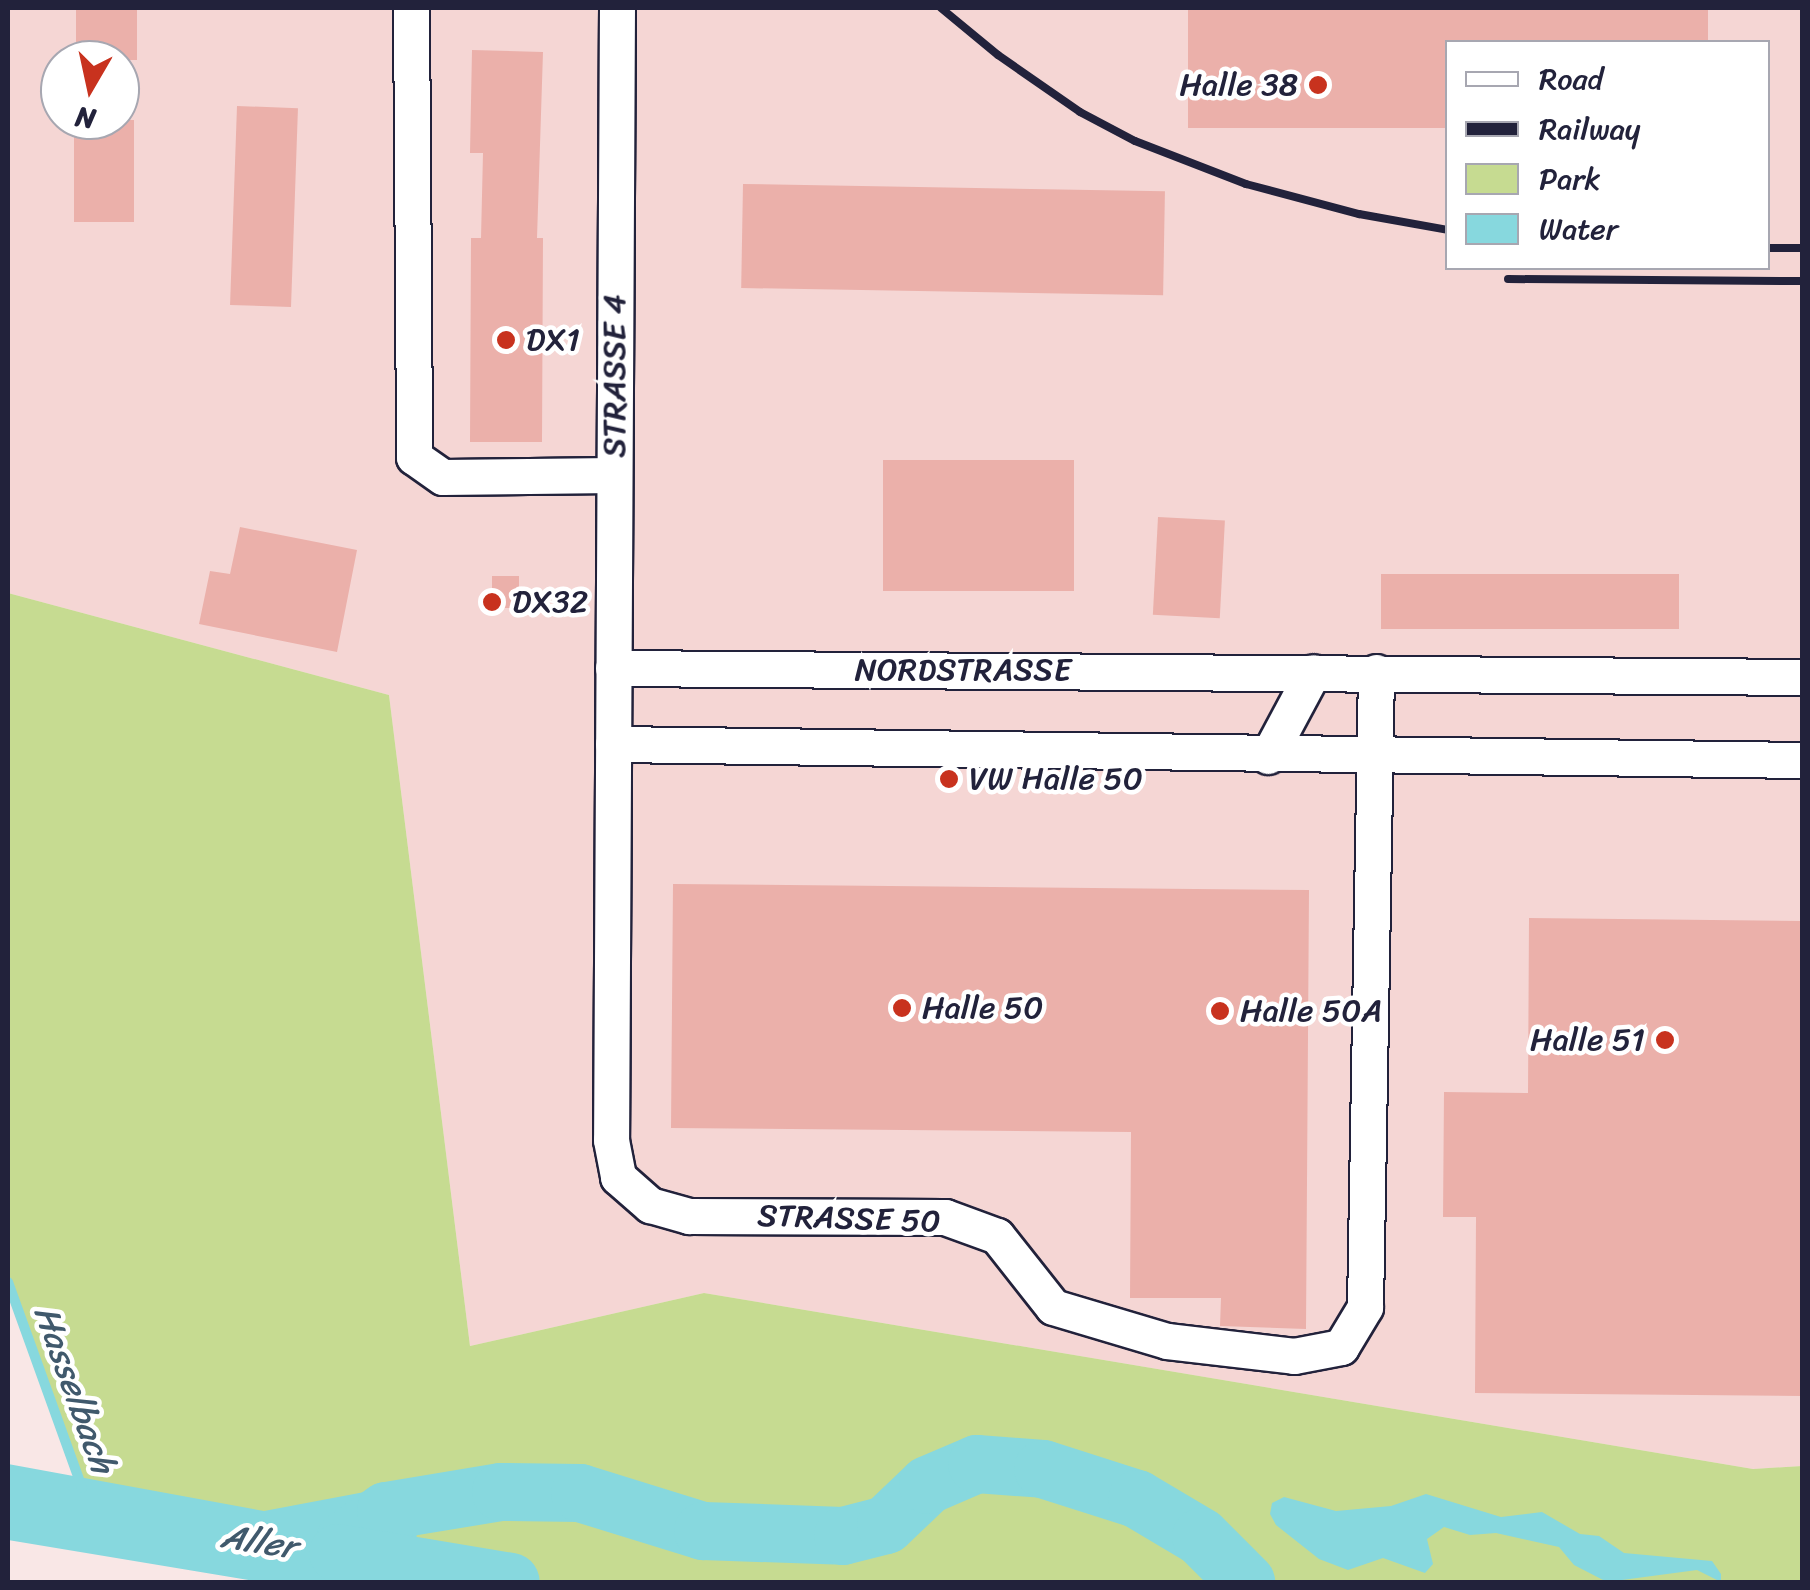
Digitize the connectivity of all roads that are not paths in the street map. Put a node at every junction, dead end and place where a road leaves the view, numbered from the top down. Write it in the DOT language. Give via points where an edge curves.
graph roads {
  1 [pos="411,8"];
  2 [pos="617,8"];
  3 [pos="614,475"];
  4 [pos="614,668"];
  5 [pos="1313,672"];
  6 [pos="1376,672"];
  7 [pos="1802,677"];
  8 [pos="613,744"];
  9 [pos="1268,756"];
  10 [pos="1374,757"];
  11 [pos="1802,760"];
  1 -- 3 [label="street" via="414,457 442,477"];
  2 -- 3 [label="street, STRASSE 4"];
  3 -- 4 [label="street, STRASSE 4"];
  4 -- 5 [label="street, NORDSTRASSE"];
  4 -- 8 [label="street, STRASSE 4"];
  5 -- 6 [label="street, NORDSTRASSE"];
  5 -- 9 [label="street"];
  6 -- 7 [label="street, NORDSTRASSE"];
  6 -- 10 [label="street, STRASSE 50"];
  8 -- 9 [label="street"];
  8 -- 10 [label="street, STRASSE 50" via="611,1140 618,1178 650,1205 688,1216 944,1217 997,1236 1054,1307 1167,1341 1294,1356 1341,1347 1365,1306"];
  9 -- 10 [label="street"];
  10 -- 11 [label="street"];
}
